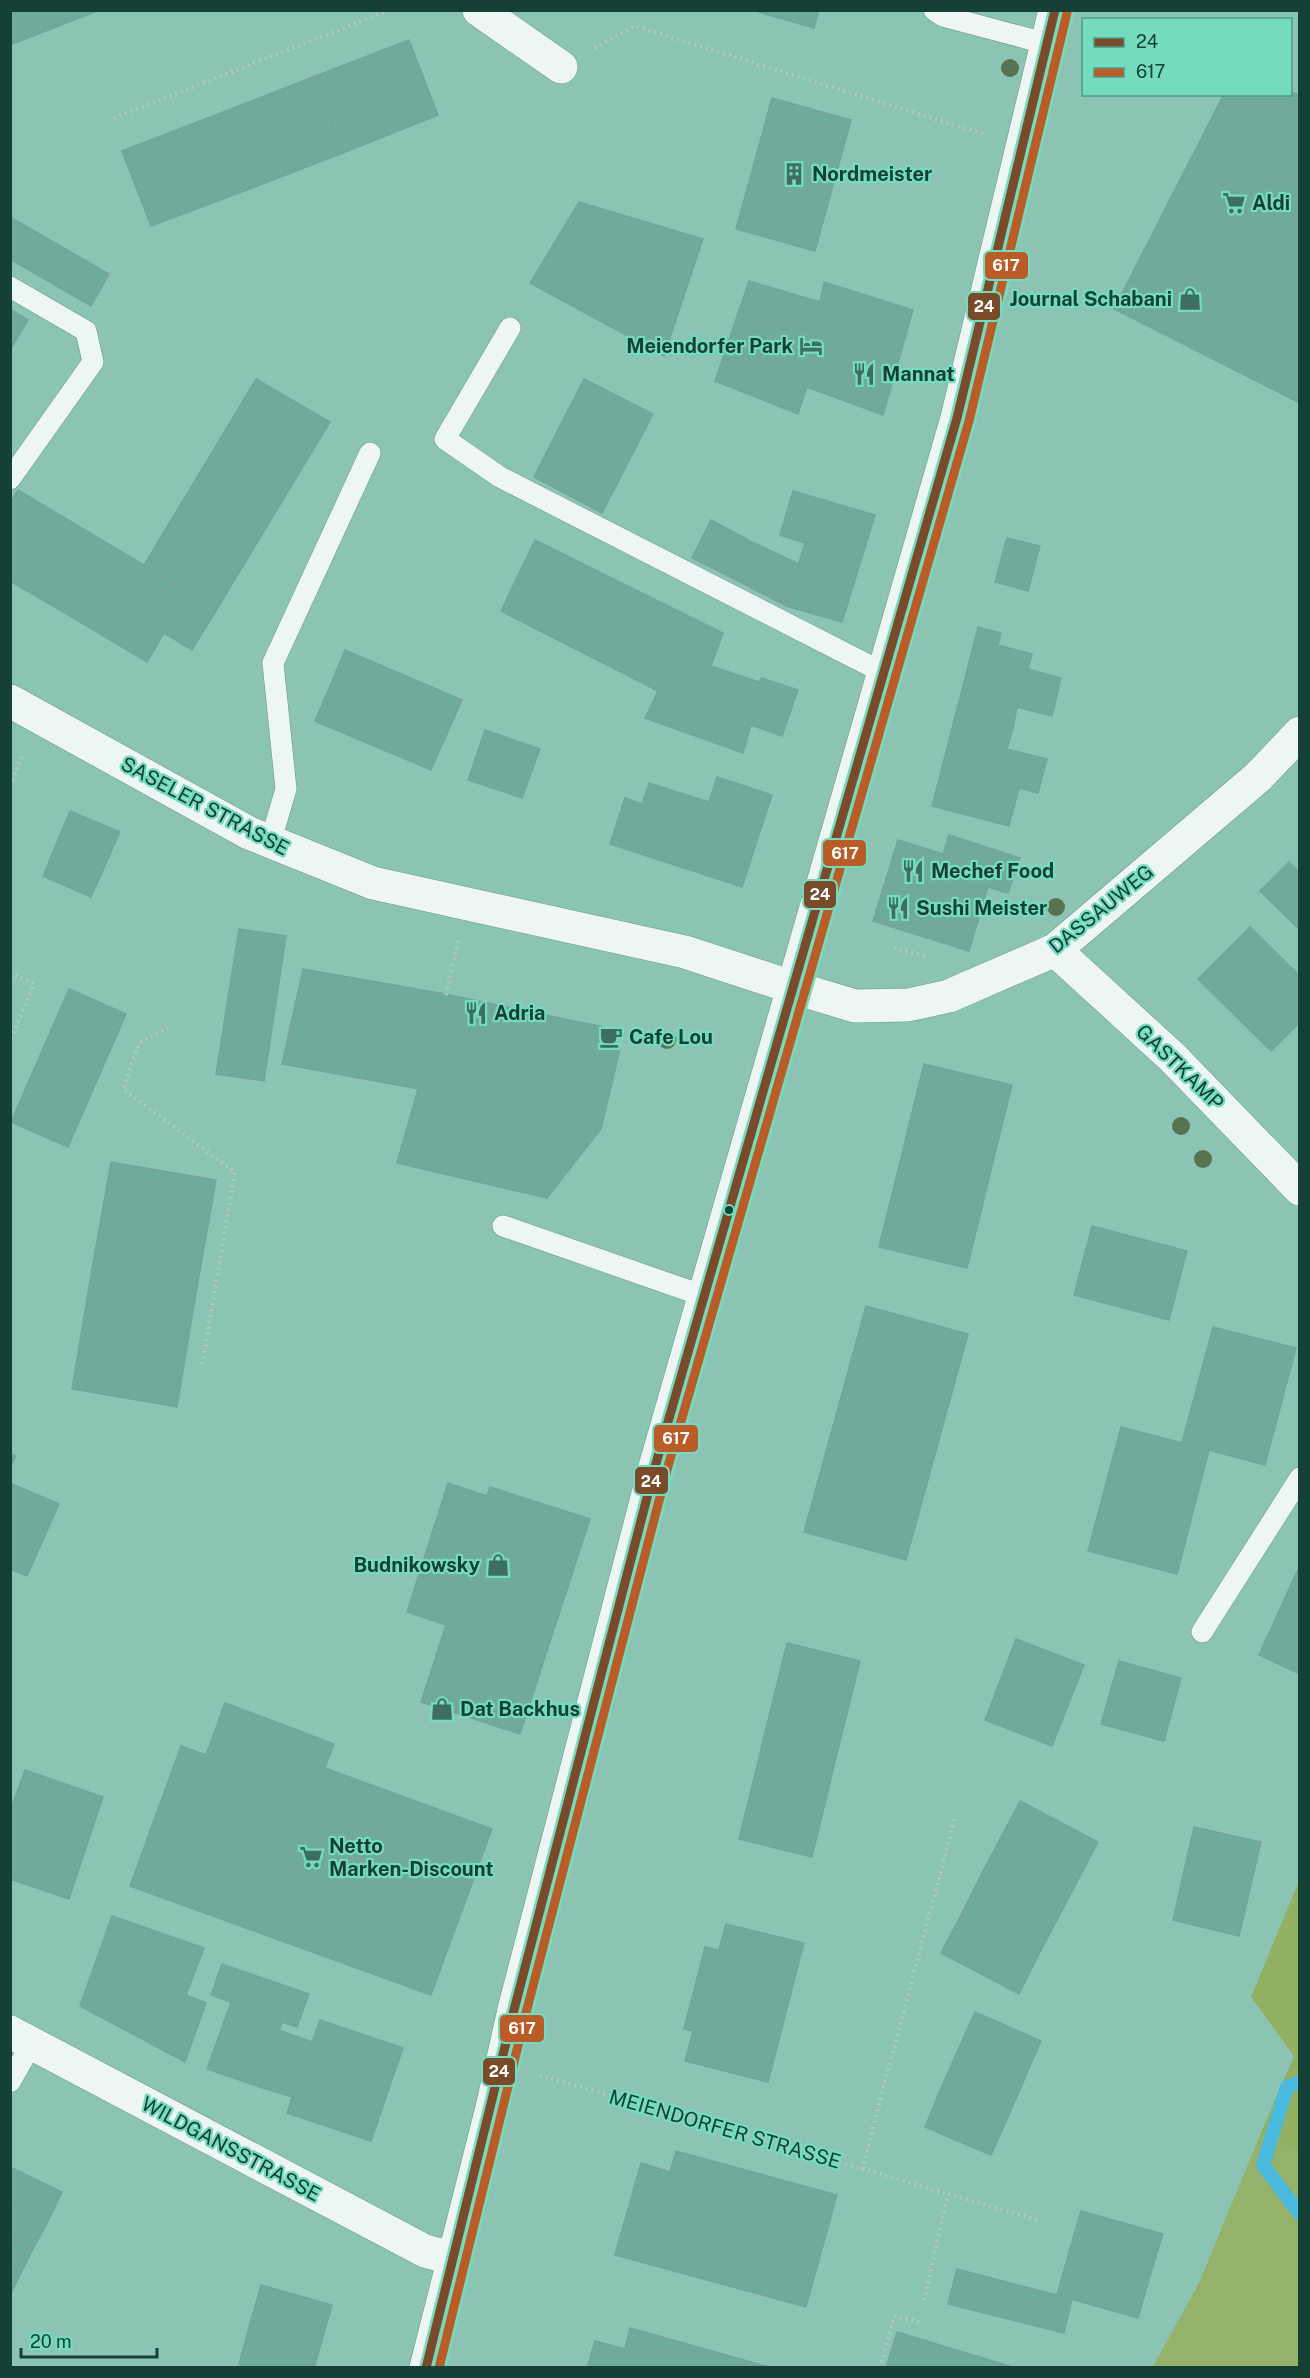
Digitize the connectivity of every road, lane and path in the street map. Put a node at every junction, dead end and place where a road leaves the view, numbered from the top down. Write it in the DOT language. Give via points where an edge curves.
graph roads {
  1 [pos="390,10"];
  2 [pos="479,10"];
  3 [pos="934,10"];
  4 [pos="1055,10"];
  5 [pos="1048,44"];
  6 [pos="561,67"];
  7 [pos="114,118"];
  8 [pos="1023,147"];
  9 [pos="10,287"];
  10 [pos="510,328"];
  11 [pos="370,453"];
  12 [pos="10,479"];
  13 [pos="884,673"];
  14 [pos="10,701"];
  15 [pos="1299,734"];
  16 [pos="270,843"];
  17 [pos="1055,950"];
  18 [pos="452,969"];
  19 [pos="10,973"];
  20 [pos="792,987"];
  21 [pos="446,994"];
  22 [pos="168,1028"];
  23 [pos="10,1041"];
  24 [pos="1299,1189"];
  25 [pos="503,1226"];
  26 [pos="704,1296"];
  27 [pos="202,1366"];
  28 [pos="1299,1478"];
  29 [pos="1202,1632"];
  30 [pos="955,1818"];
  31 [pos="21,2037"];
  32 [pos="502,2064"];
  33 [pos="10,2082"];
  34 [pos="862,2169"];
  35 [pos="948,2194"];
  36 [pos="1038,2220"];
  37 [pos="455,2259"];
  38 [pos="924,2300"];
  39 [pos="919,2322"];
  40 [pos="426,2367"];
  41 [pos="879,2367"];
  1 -- 7 [label="path"];
  2 -- 6 [label="main road"];
  3 -- 5 [label="lane" via="943,16"];
  4 -- 5 [label="main road"];
  5 -- 8 [label="main road"];
  6 -- 8 [label="path" via="635,26"];
  8 -- 13 [label="main road" via="957,418"];
  9 -- 12 [label="lane" via="86,331 93,362"];
  10 -- 13 [label="lane" via="444,439 500,477"];
  11 -- 16 [label="lane" via="273,663 285,789"];
  13 -- 20 [label="main road"];
  14 -- 16 [label="main road, SASELER STRASSE"];
  15 -- 17 [label="main road, DASSAUWEG" via="1258,777"];
  16 -- 20 [label="main road, SASELER STRASSE" via="373,883 685,952"];
  17 -- 20 [label="main road, DASSAUWEG" via="949,996 909,1005 855,1006"];
  17 -- 24 [label="main road, GASTKAMP" via="1172,1057"];
  18 -- 21 [label="path"];
  19 -- 23 [label="path" via="34,984"];
  20 -- 26 [label="main road"];
  22 -- 27 [label="path" via="139,1043 123,1089 235,1172"];
  25 -- 26 [label="lane"];
  26 -- 32 [label="main road" via="655,1467"];
  28 -- 29 [label="lane"];
  30 -- 34 [label="path"];
  31 -- 33 [label="lane"];
  31 -- 37 [label="main road, WILDGANSSTRASSE" via="425,2251"];
  32 -- 34 [label="path, MEIENDORFER STRASSE"];
  32 -- 37 [label="main road"];
  34 -- 35 [label="path, MEIENDORFER STRASSE"];
  35 -- 36 [label="path, MEIENDORFER STRASSE"];
  35 -- 38 [label="path"];
  37 -- 40 [label="main road"];
  39 -- 41 [label="path" via="894,2316"];
}
